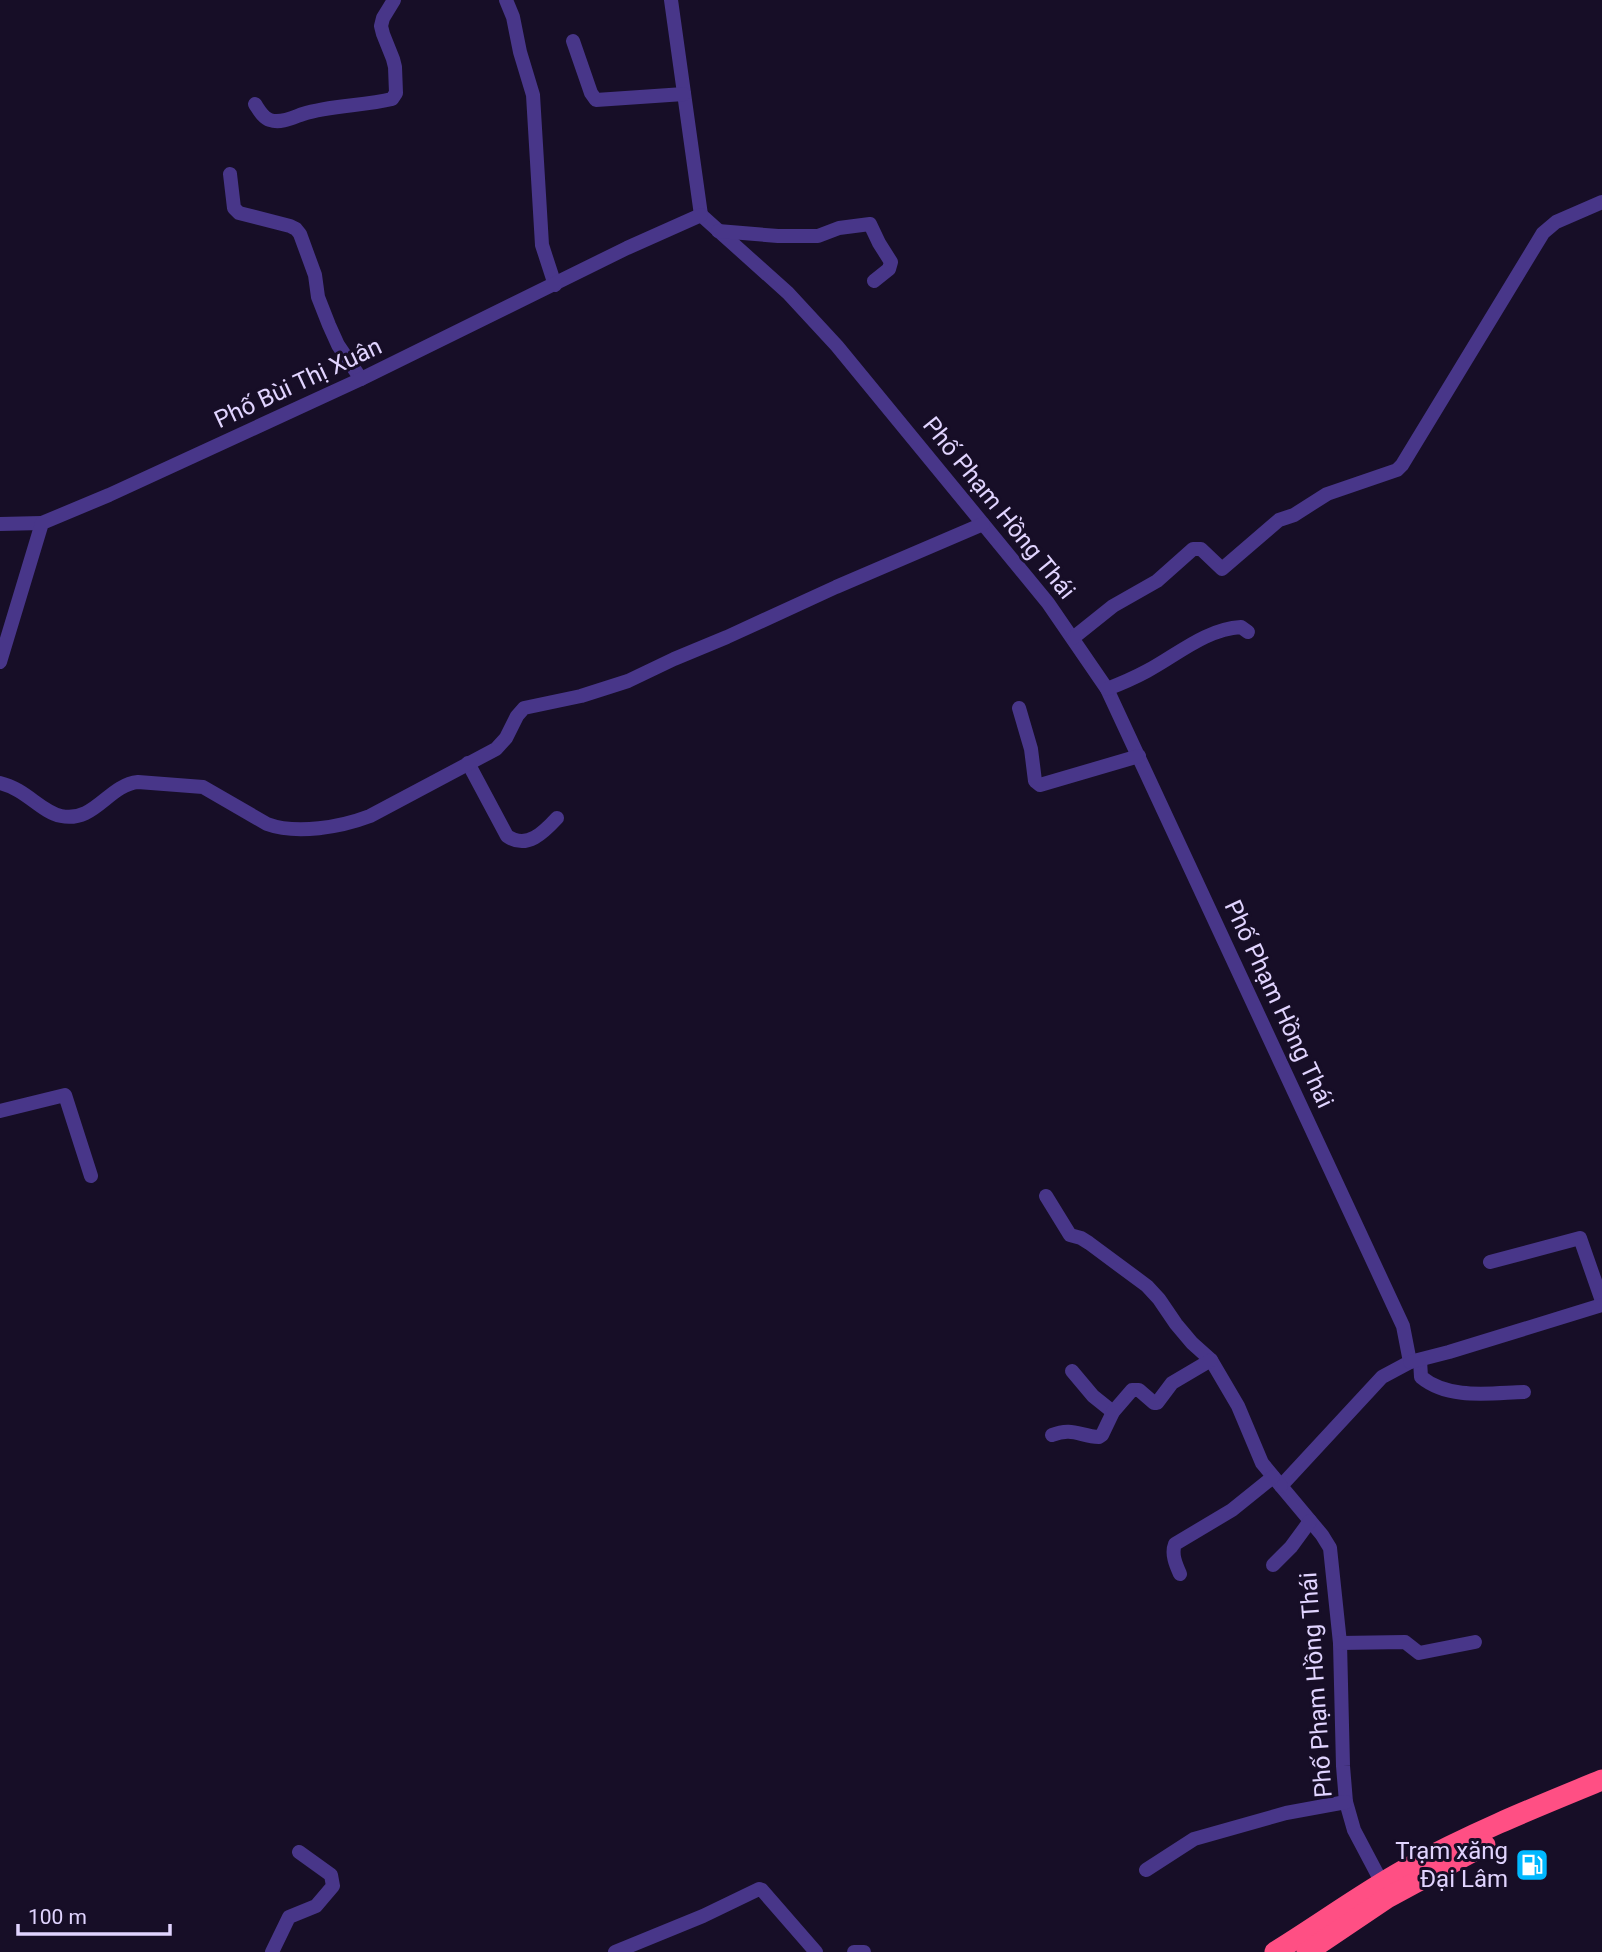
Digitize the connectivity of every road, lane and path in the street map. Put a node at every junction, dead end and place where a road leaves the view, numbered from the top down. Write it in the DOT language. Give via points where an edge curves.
graph roads {
  1 [pos="394,0"];
  2 [pos="506,0"];
  3 [pos="671,0"];
  4 [pos="573,41"];
  5 [pos="684,94"];
  6 [pos="255,104"];
  7 [pos="230,174"];
  8 [pos="1602,202"];
  9 [pos="701,215"];
  10 [pos="718,231"];
  11 [pos="874,281"];
  12 [pos="555,285"];
  13 [pos="361,379"];
  14 [pos="42,523"];
  15 [pos="0,524"];
  16 [pos="983,524"];
  17 [pos="1248,632"];
  18 [pos="1073,638"];
  19 [pos="0,662"];
  20 [pos="1107,690"];
  21 [pos="1019,708"];
  22 [pos="1139,757"];
  23 [pos="468,763"];
  24 [pos="0,783"];
  25 [pos="557,818"];
  26 [pos="0,1111"];
  27 [pos="91,1175"];
  28 [pos="1046,1196"];
  29 [pos="1490,1262"];
  30 [pos="1602,1303"];
  31 [pos="1211,1360"];
  32 [pos="1415,1361"];
  33 [pos="1072,1371"];
  34 [pos="1524,1392"];
  35 [pos="1113,1412"];
  36 [pos="1052,1435"];
  37 [pos="1277,1481"];
  38 [pos="1310,1521"];
  39 [pos="1273,1565"];
  40 [pos="1180,1574"];
  41 [pos="1475,1642"];
  42 [pos="1340,1643"];
  43 [pos="1602,1780"];
  44 [pos="1602,1795"];
  45 [pos="1346,1802"];
  46 [pos="1516,1823"];
  47 [pos="299,1853"];
  48 [pos="1146,1870"];
  49 [pos="1381,1882"];
  50 [pos="1348,1914"];
  51 [pos="272,1952"];
  52 [pos="617,1952"];
  53 [pos="816,1952"];
  54 [pos="854,1952"];
  55 [pos="864,1952"];
  56 [pos="1275,1952"];
  57 [pos="1307,1952"];
  1 -- 6 [label="street" via="382,26 395,67 392,99 278,121 270,120"];
  2 -- 12 [label="street" via="533,95 542,245"];
  3 -- 5 [label="street"];
  4 -- 5 [label="street" via="596,100"];
  5 -- 9 [label="street"];
  7 -- 13 [label="street" via="234,208 239,213 289,226 300,234 326,318"];
  8 -- 18 [label="street" via="1556,222 1543,233 1402,466 1391,474 1327,494 1279,520 1222,569 1201,549 1193,550 1157,581 1113,606"];
  9 -- 10 [label="street, Phố Phạm Hồng Thái"];
  9 -- 12 [label="street, Phố Bùi Thị Xuân"];
  10 -- 11 [label="street" via="818,236 870,224 891,262"];
  10 -- 16 [label="street, Phố Phạm Hồng Thái" via="810,316"];
  12 -- 13 [label="street, Phố Bùi Thị Xuân"];
  13 -- 14 [label="street, Phố Bùi Thị Xuân"];
  14 -- 15 [label="street"];
  14 -- 19 [label="street"];
  16 -- 18 [label="street, Phố Phạm Hồng Thái"];
  16 -- 23 [label="street" via="637,677 581,696 524,708 502,744"];
  17 -- 20 [label="street" via="1241,627 1223,630"];
  18 -- 20 [label="street, Phố Phạm Hồng Thái"];
  20 -- 22 [label="street, Phố Phạm Hồng Thái"];
  21 -- 22 [label="street" via="1035,781 1040,785"];
  22 -- 32 [label="street, Phố Phạm Hồng Thái" via="1403,1326"];
  23 -- 24 [label="street" via="370,816 301,829 267,824 212,791 192,785 130,783 85,815 72,817 59,816 19,789"];
  23 -- 25 [label="street" via="510,839 540,836"];
  26 -- 27 [label="street" via="65,1095"];
  28 -- 31 [label="street, Phố Phạm Hồng Thái" via="1070,1236 1089,1243 1147,1286"];
  29 -- 30 [label="street" via="1580,1238"];
  30 -- 32 [label="street"];
  31 -- 35 [label="street" via="1176,1379 1157,1403 1135,1389"];
  31 -- 37 [label="street, Phố Phạm Hồng Thái" via="1262,1462"];
  32 -- 34 [label="street" via="1421,1377 1451,1392"];
  32 -- 37 [label="street" via="1382,1377"];
  33 -- 35 [label="street"];
  35 -- 36 [label="street" via="1099,1437 1073,1431"];
  37 -- 38 [label="street, Phố Phạm Hồng Thái"];
  37 -- 40 [label="street" via="1175,1544"];
  38 -- 39 [label="street"];
  38 -- 42 [label="street, Phố Phạm Hồng Thái" via="1330,1548"];
  41 -- 42 [label="street" via="1419,1653 1405,1642"];
  42 -- 45 [label="street, Phố Phạm Hồng Thái"];
  43 -- 46 [label="highway"];
  44 -- 46 [label="highway"];
  45 -- 48 [label="street" via="1286,1813 1194,1839"];
  45 -- 49 [label="street, Phố Phạm Hồng Thái" via="1354,1830"];
  46 -- 49 [label="highway"];
  46 -- 50 [label="highway" via="1413,1883"];
  47 -- 51 [label="street" via="331,1875 333,1886 316,1906 289,1917"];
  49 -- 50 [label="highway"];
  50 -- 56 [label="highway"];
  50 -- 57 [label="highway"];
  52 -- 53 [label="street" via="759,1889"];
  54 -- 55 [label="street"];
}
